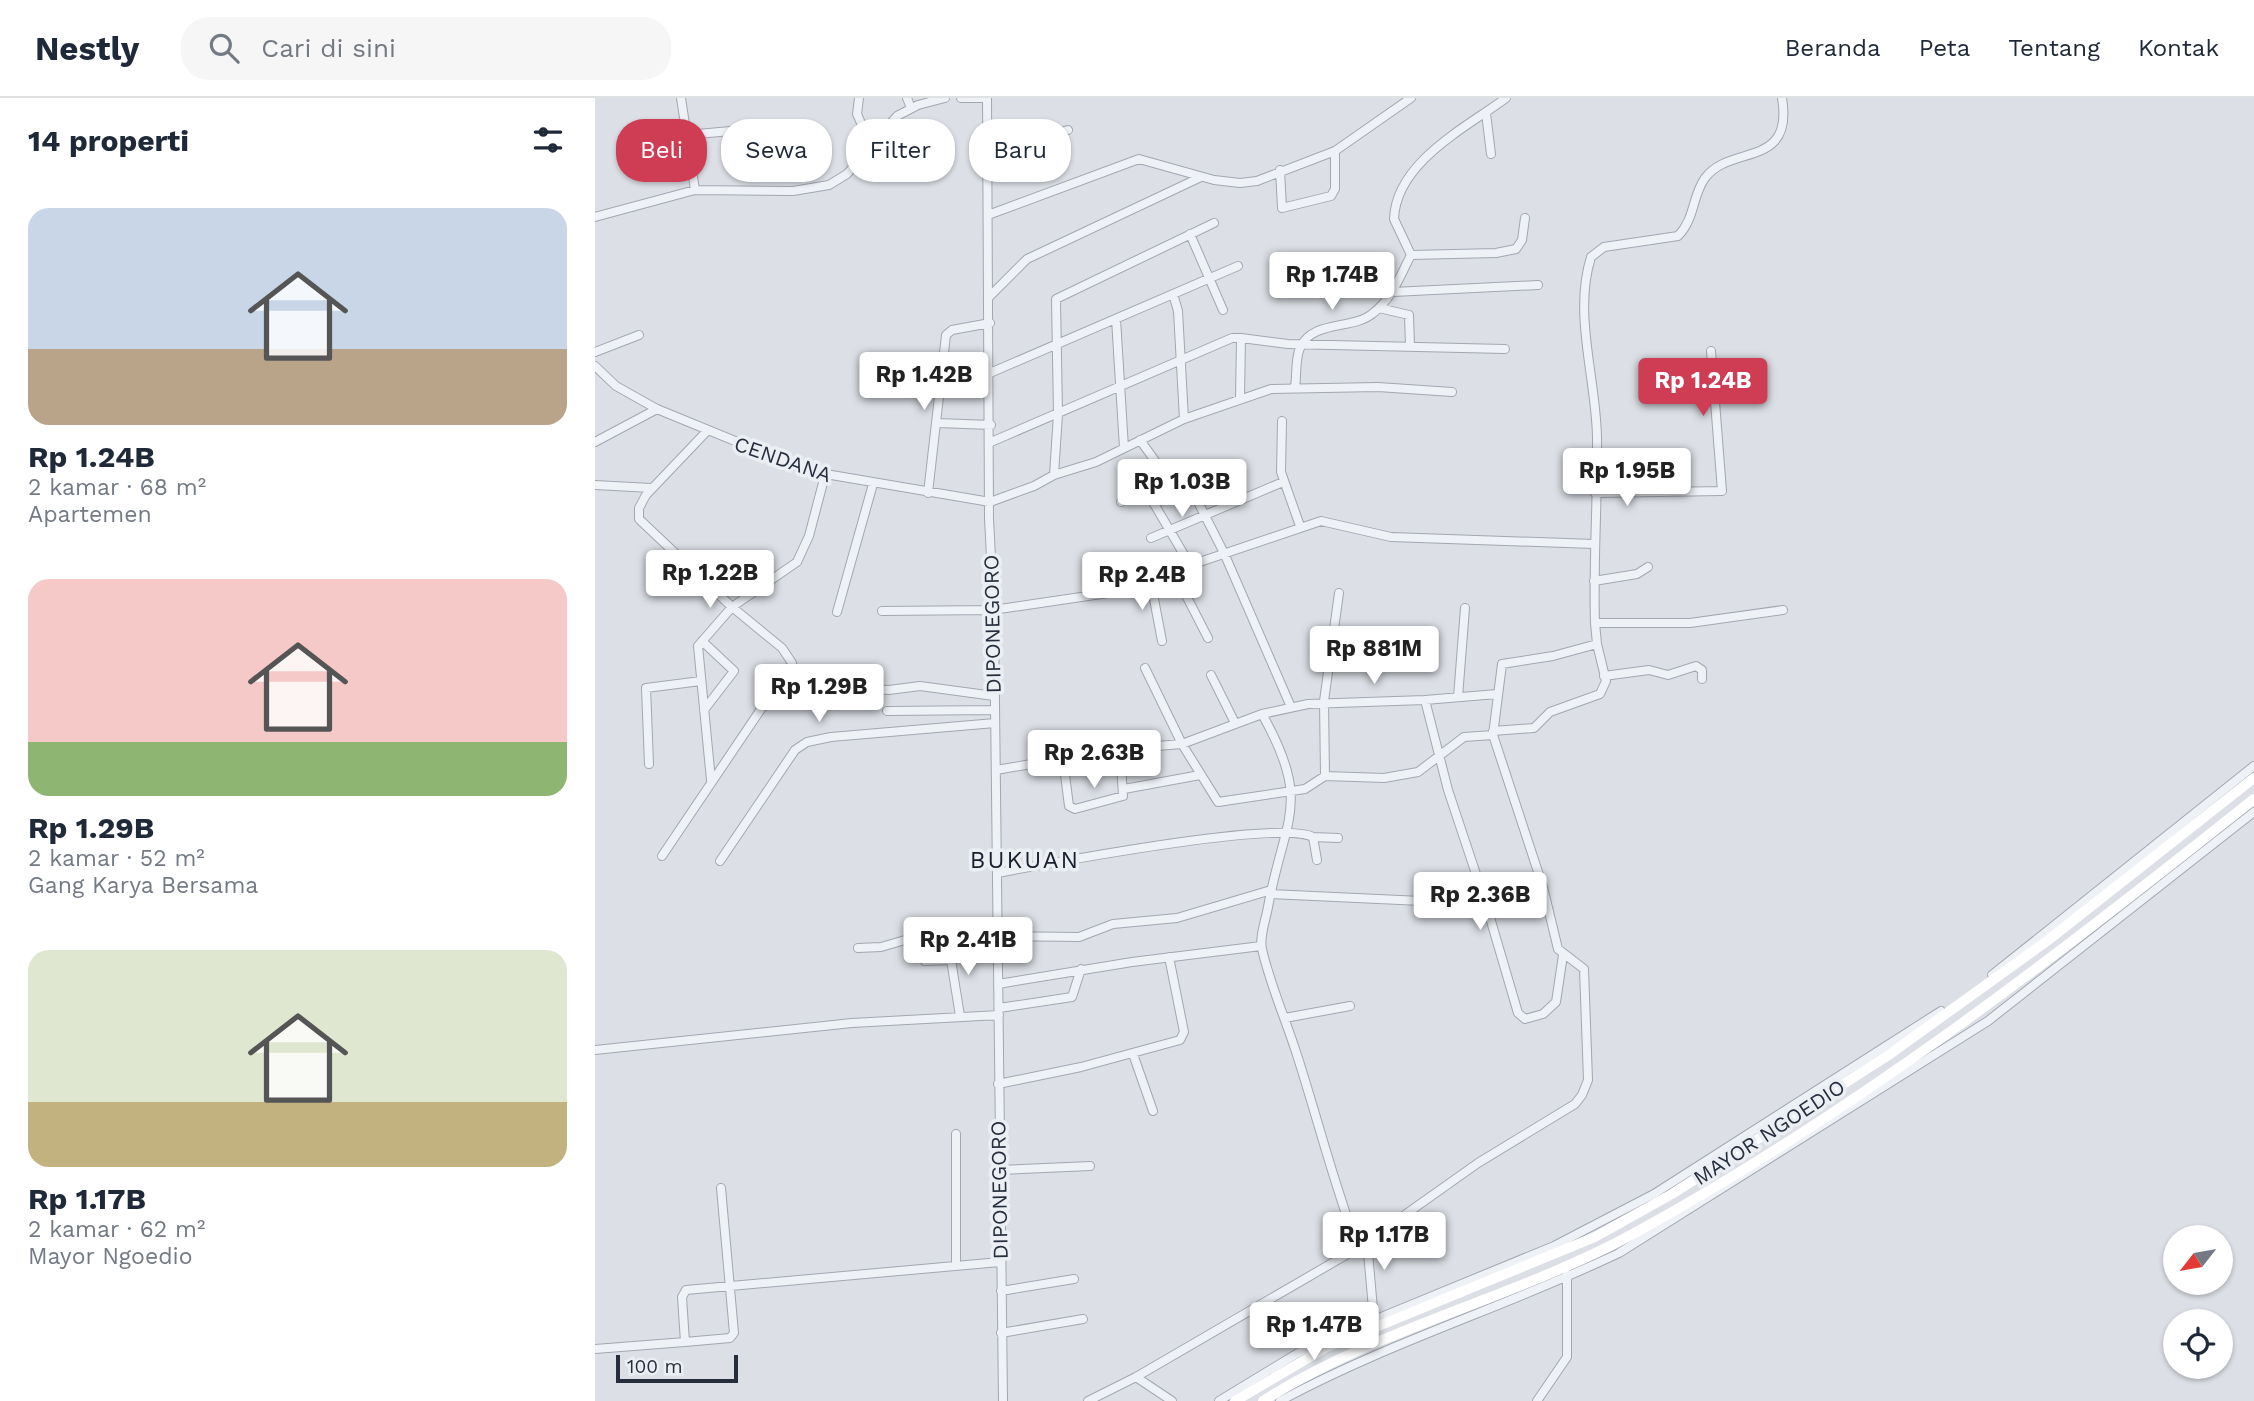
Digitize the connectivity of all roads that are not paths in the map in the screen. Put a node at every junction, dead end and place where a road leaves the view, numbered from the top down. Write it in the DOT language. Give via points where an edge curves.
graph roads {
  1 [pos="681,98"];
  2 [pos="859,98"];
  3 [pos="907,98"];
  4 [pos="945,98"];
  5 [pos="961,98"];
  6 [pos="987,98"];
  7 [pos="1506,98"];
  8 [pos="1782,98"];
  9 [pos="1407,99"];
  10 [pos="911,108"];
  11 [pos="1486,113"];
  12 [pos="684,119"];
  13 [pos="859,119"];
  14 [pos="894,119"];
  15 [pos="987,119"];
  16 [pos="1335,150"];
  17 [pos="1491,154"];
  18 [pos="1280,170"];
  19 [pos="846,175"];
  20 [pos="1201,177"];
  21 [pos="694,182"];
  22 [pos="987,182"];
  23 [pos="695,190"];
  24 [pos="988,215"];
  25 [pos="595,217"];
  26 [pos="1525,218"];
  27 [pos="1214,223"];
  28 [pos="1190,234"];
  29 [pos="1411,255"];
  30 [pos="1238,266"];
  31 [pos="1210,278"];
  32 [pos="1538,285"];
  33 [pos="1393,292"];
  34 [pos="1173,294"];
  35 [pos="989,297"];
  36 [pos="1379,308"];
  37 [pos="1223,310"];
  38 [pos="1116,319"];
  39 [pos="990,323"];
  40 [pos="639,335"];
  41 [pos="1241,338"];
  42 [pos="1303,344"];
  43 [pos="1056,345"];
  44 [pos="1410,346"];
  45 [pos="1505,349"];
  46 [pos="1711,351"];
  47 [pos="595,352"];
  48 [pos="1178,360"];
  49 [pos="595,366"];
  50 [pos="990,373"];
  51 [pos="1118,386"];
  52 [pos="1295,387"];
  53 [pos="1452,392"];
  54 [pos="1240,398"];
  55 [pos="657,409"];
  56 [pos="1058,414"];
  57 [pos="1184,419"];
  58 [pos="1282,421"];
  59 [pos="938,423"];
  60 [pos="991,425"];
  61 [pos="707,431"];
  62 [pos="1140,440"];
  63 [pos="595,442"];
  64 [pos="991,442"];
  65 [pos="1124,448"];
  66 [pos="825,475"];
  67 [pos="1054,475"];
  68 [pos="1165,475"];
  69 [pos="1283,482"];
  70 [pos="873,484"];
  71 [pos="595,485"];
  72 [pos="651,488"];
  73 [pos="1146,490"];
  74 [pos="928,493"];
  75 [pos="1595,493"];
  76 [pos="990,502"];
  77 [pos="1121,502"];
  78 [pos="1204,515"];
  79 [pos="1300,526"];
  80 [pos="1171,529"];
  81 [pos="1151,538"];
  82 [pos="1594,544"];
  83 [pos="1224,553"];
  84 [pos="1117,565"];
  85 [pos="1190,565"];
  86 [pos="1648,567"];
  87 [pos="1173,570"];
  88 [pos="1150,578"];
  89 [pos="1594,581"];
  90 [pos="1108,593"];
  91 [pos="1339,593"];
  92 [pos="731,607"];
  93 [pos="1465,608"];
  94 [pos="993,610"];
  95 [pos="1783,610"];
  96 [pos="882,611"];
  97 [pos="837,612"];
  98 [pos="1595,623"];
  99 [pos="1208,638"];
  100 [pos="702,641"];
  101 [pos="1162,641"];
  102 [pos="1597,644"];
  103 [pos="1145,668"];
  104 [pos="1211,675"];
  105 [pos="1604,676"];
  106 [pos="1702,679"];
  107 [pos="701,681"];
  108 [pos="811,686"];
  109 [pos="1497,694"];
  110 [pos="994,696"];
  111 [pos="1458,697"];
  112 [pos="1425,699"];
  113 [pos="1324,701"];
  114 [pos="1291,707"];
  115 [pos="704,710"];
  116 [pos="995,710"];
  117 [pos="887,711"];
  118 [pos="1262,715"];
  119 [pos="995,723"];
  120 [pos="1235,723"];
  121 [pos="1493,733"];
  122 [pos="1182,744"];
  123 [pos="1120,750"];
  124 [pos="1440,758"];
  125 [pos="1063,759"];
  126 [pos="649,764"];
  127 [pos="2254,766"];
  128 [pos="996,770"];
  129 [pos="1200,775"];
  130 [pos="1325,776"];
  131 [pos="2254,778"];
  132 [pos="711,780"];
  133 [pos="1124,789"];
  134 [pos="1293,790"];
  135 [pos="2254,799"];
  136 [pos="2254,812"];
  137 [pos="1288,833"];
  138 [pos="1313,837"];
  139 [pos="1338,838"];
  140 [pos="662,856"];
  141 [pos="1317,860"];
  142 [pos="720,861"];
  143 [pos="997,873"];
  144 [pos="1271,892"];
  145 [pos="1486,904"];
  146 [pos="998,936"];
  147 [pos="1261,946"];
  148 [pos="858,948"];
  149 [pos="1563,955"];
  150 [pos="1169,957"];
  151 [pos="1081,970"];
  152 [pos="999,984"];
  153 [pos="1350,1006"];
  154 [pos="999,1012"];
  155 [pos="960,1016"];
  156 [pos="1285,1018"];
  157 [pos="595,1050"];
  158 [pos="1133,1054"];
  159 [pos="998,1084"];
  160 [pos="1153,1111"];
  161 [pos="955,1134"];
  162 [pos="1090,1166"];
  163 [pos="1000,1170"];
  164 [pos="721,1188"];
  165 [pos="1367,1241"];
  166 [pos="1357,1248"];
  167 [pos="1000,1262"];
  168 [pos="956,1264"];
  169 [pos="1567,1265"];
  170 [pos="1566,1278"];
  171 [pos="1074,1279"];
  172 [pos="731,1285"];
  173 [pos="1001,1291"];
  174 [pos="1373,1311"];
  175 [pos="1083,1319"];
  176 [pos="1002,1333"];
  177 [pos="685,1342"];
  178 [pos="595,1349"];
  179 [pos="1136,1377"];
  180 [pos="1003,1401"];
  181 [pos="1088,1401"];
  182 [pos="1172,1401"];
  183 [pos="1219,1401"];
  184 [pos="1235,1401"];
  185 [pos="1263,1401"];
  186 [pos="1280,1401"];
  187 [pos="1537,1401"];
  1 -- 12 [label="street"];
  2 -- 13 [label="street"];
  3 -- 10 [label="street"];
  4 -- 10 [label="street"];
  5 -- 6 [label="street"];
  6 -- 15 [label="street, DIPONEGORO"];
  7 -- 11 [label="street"];
  8 -- 75 [label="street" via="1779,136 1710,172 1691,219 1678,236 1604,247 1591,257 1585,311 1596,411"];
  9 -- 16 [label="street"];
  10 -- 14 [label="street"];
  11 -- 17 [label="street"];
  11 -- 29 [label="street" via="1428,156 1403,189 1394,219"];
  16 -- 18 [label="street"];
  16 -- 18 [label="street" via="1331,196 1282,208"];
  18 -- 20 [label="street" via="1240,183"];
  19 -- 23 [label="street" via="819,188"];
  20 -- 24 [label="street" via="1139,159"];
  20 -- 35 [label="street" via="1027,259"];
  21 -- 23 [label="street"];
  22 -- 24 [label="street, DIPONEGORO"];
  23 -- 25 [label="street"];
  24 -- 35 [label="street, DIPONEGORO"];
  26 -- 29 [label="street" via="1516,249"];
  27 -- 28 [label="street"];
  28 -- 31 [label="street"];
  28 -- 43 [label="street" via="1058,296"];
  29 -- 33 [label="street"];
  30 -- 31 [label="street"];
  31 -- 34 [label="street"];
  31 -- 37 [label="street"];
  32 -- 33 [label="street"];
  33 -- 36 [label="street"];
  34 -- 38 [label="street"];
  34 -- 48 [label="street" via="1178,311"];
  35 -- 39 [label="street, DIPONEGORO"];
  36 -- 42 [label="street" via="1363,319 1322,329"];
  36 -- 44 [label="street" via="1409,315"];
  38 -- 43 [label="street"];
  38 -- 51 [label="street"];
  39 -- 50 [label="street, DIPONEGORO"];
  39 -- 59 [label="street" via="946,335"];
  40 -- 47 [label="street"];
  41 -- 42 [label="street"];
  41 -- 48 [label="street" via="1229,338"];
  41 -- 54 [label="street"];
  42 -- 44 [label="street"];
  42 -- 52 [label="street"];
  43 -- 50 [label="street"];
  43 -- 56 [label="street"];
  44 -- 45 [label="street"];
  46 -- 75 [label="street" via="1722,491"];
  48 -- 51 [label="street"];
  48 -- 57 [label="street"];
  49 -- 55 [label="street, CENDANA" via="617,386"];
  50 -- 60 [label="street, DIPONEGORO"];
  51 -- 56 [label="street"];
  51 -- 65 [label="street"];
  52 -- 53 [label="street"];
  52 -- 54 [label="street"];
  54 -- 57 [label="street"];
  55 -- 61 [label="street, CENDANA"];
  55 -- 63 [label="street"];
  56 -- 64 [label="street"];
  56 -- 67 [label="street"];
  57 -- 62 [label="street"];
  58 -- 69 [label="street"];
  59 -- 60 [label="street"];
  59 -- 74 [label="street"];
  60 -- 64 [label="street, DIPONEGORO"];
  61 -- 66 [label="street, CENDANA"];
  61 -- 72 [label="street"];
  62 -- 65 [label="street"];
  62 -- 68 [label="street"];
  64 -- 76 [label="street, DIPONEGORO"];
  65 -- 67 [label="street"];
  66 -- 70 [label="street, CENDANA"];
  66 -- 92 [label="street" via="797,562"];
  67 -- 76 [label="street"];
  68 -- 73 [label="street"];
  68 -- 78 [label="street" via="1171,483 1192,492"];
  69 -- 78 [label="street"];
  69 -- 79 [label="street"];
  70 -- 74 [label="street, CENDANA"];
  70 -- 97 [label="street"];
  71 -- 72 [label="street"];
  72 -- 92 [label="street" via="639,508 641,523"];
  73 -- 77 [label="street"];
  73 -- 80 [label="street"];
  74 -- 76 [label="street, CENDANA"];
  75 -- 82 [label="street"];
  76 -- 94 [label="street, DIPONEGORO"];
  78 -- 80 [label="street"];
  78 -- 83 [label="street"];
  79 -- 82 [label="street" via="1321,521 1391,537"];
  79 -- 83 [label="street"];
  80 -- 81 [label="street"];
  80 -- 85 [label="street"];
  82 -- 89 [label="street"];
  83 -- 85 [label="street"];
  83 -- 114 [label="street"];
  84 -- 90 [label="street"];
  85 -- 87 [label="street"];
  86 -- 89 [label="street" via="1637,575"];
  87 -- 88 [label="street"];
  87 -- 99 [label="street"];
  88 -- 90 [label="street"];
  88 -- 101 [label="street"];
  89 -- 98 [label="street"];
  90 -- 94 [label="street"];
  91 -- 113 [label="street"];
  92 -- 100 [label="street"];
  92 -- 132 [label="street" via="782,648 792,663"];
  93 -- 111 [label="street"];
  94 -- 96 [label="street"];
  94 -- 110 [label="street, DIPONEGORO"];
  95 -- 98 [label="street" via="1690,623"];
  98 -- 102 [label="street"];
  100 -- 107 [label="street" via="698,647"];
  100 -- 115 [label="street" via="734,671"];
  102 -- 105 [label="street"];
  102 -- 109 [label="street" via="1504,662"];
  103 -- 122 [label="street"];
  104 -- 120 [label="street"];
  105 -- 106 [label="street" via="1649,670 1668,676 1696,666 1702,670"];
  105 -- 121 [label="street" via="1600,694 1550,712 1534,728"];
  107 -- 115 [label="street"];
  107 -- 126 [label="street" via="646,688"];
  108 -- 110 [label="street" via="889,690 920,685"];
  109 -- 111 [label="street"];
  109 -- 121 [label="street"];
  110 -- 116 [label="street, DIPONEGORO"];
  111 -- 112 [label="street"];
  112 -- 113 [label="street"];
  112 -- 124 [label="street"];
  113 -- 114 [label="street"];
  113 -- 130 [label="street"];
  114 -- 118 [label="street"];
  115 -- 132 [label="street"];
  116 -- 117 [label="street"];
  116 -- 119 [label="street, DIPONEGORO"];
  118 -- 120 [label="street"];
  118 -- 134 [label="street" via="1284,756"];
  119 -- 128 [label="street, DIPONEGORO"];
  119 -- 142 [label="street" via="807,742 795,750"];
  120 -- 122 [label="street"];
  121 -- 124 [label="street" via="1464,737"];
  121 -- 149 [label="street"];
  122 -- 123 [label="street"];
  122 -- 129 [label="street"];
  123 -- 125 [label="street"];
  123 -- 133 [label="street"];
  124 -- 130 [label="street" via="1423,770 1398,776"];
  124 -- 145 [label="street"];
  125 -- 128 [label="street"];
  125 -- 133 [label="street" via="1066,798 1072,808 1121,798"];
  127 -- 174 [label="street" via="1991,976 1910,1033 1654,1194 1554,1246"];
  128 -- 143 [label="street, DIPONEGORO"];
  129 -- 133 [label="street"];
  129 -- 134 [label="street" via="1218,802"];
  130 -- 134 [label="street" via="1307,788"];
  131 -- 184 [label="street, MAYOR NGOEDIO" via="1980,990 1890,1054 1672,1194 1587,1241 1325,1348"];
  132 -- 140 [label="street"];
  134 -- 137 [label="street"];
  135 -- 169 [label="street, MAYOR NGOEDIO" via="1901,1068 1676,1209"];
  136 -- 170 [label="street" via="1988,1021 1619,1253"];
  137 -- 138 [label="street"];
  137 -- 143 [label="street" via="1170,844"];
  137 -- 144 [label="street"];
  138 -- 139 [label="street"];
  138 -- 141 [label="street"];
  143 -- 146 [label="street, DIPONEGORO"];
  144 -- 145 [label="street"];
  144 -- 146 [label="street" via="1177,918 1112,924 1079,937"];
  144 -- 147 [label="street"];
  145 -- 149 [label="street" via="1523,1018 1543,1014 1556,1002"];
  146 -- 152 [label="street, DIPONEGORO"];
  147 -- 150 [label="street"];
  147 -- 156 [label="street"];
  148 -- 155 [label="street" via="919,936 925,961 951,960"];
  149 -- 165 [label="street" via="1579,962 1585,973 1588,1080 1582,1095 1567,1110 1485,1158"];
  150 -- 151 [label="street"];
  150 -- 158 [label="street" via="1183,1035 1176,1042"];
  151 -- 152 [label="street"];
  151 -- 154 [label="street" via="1072,997"];
  152 -- 154 [label="street, DIPONEGORO"];
  153 -- 156 [label="street"];
  154 -- 155 [label="street"];
  154 -- 159 [label="street, DIPONEGORO"];
  155 -- 157 [label="street"];
  156 -- 166 [label="street"];
  158 -- 159 [label="street"];
  158 -- 160 [label="street"];
  159 -- 163 [label="street, DIPONEGORO"];
  161 -- 168 [label="street"];
  162 -- 163 [label="street"];
  163 -- 167 [label="street, DIPONEGORO"];
  164 -- 172 [label="street"];
  165 -- 166 [label="street"];
  165 -- 174 [label="street"];
  166 -- 179 [label="street"];
  167 -- 168 [label="street"];
  167 -- 173 [label="street, DIPONEGORO"];
  168 -- 172 [label="street"];
  169 -- 170 [label="street"];
  169 -- 185 [label="street, MAYOR NGOEDIO" via="1334,1363"];
  170 -- 186 [label="street" via="1363,1359"];
  170 -- 187 [label="street" via="1567,1357"];
  171 -- 173 [label="street"];
  172 -- 177 [label="street" via="683,1293"];
  172 -- 177 [label="street" via="735,1329 731,1337"];
  173 -- 176 [label="street, DIPONEGORO"];
  174 -- 183 [label="street"];
  175 -- 176 [label="street"];
  176 -- 180 [label="street, DIPONEGORO"];
  177 -- 178 [label="street"];
  179 -- 181 [label="street"];
  179 -- 182 [label="street"];
}
